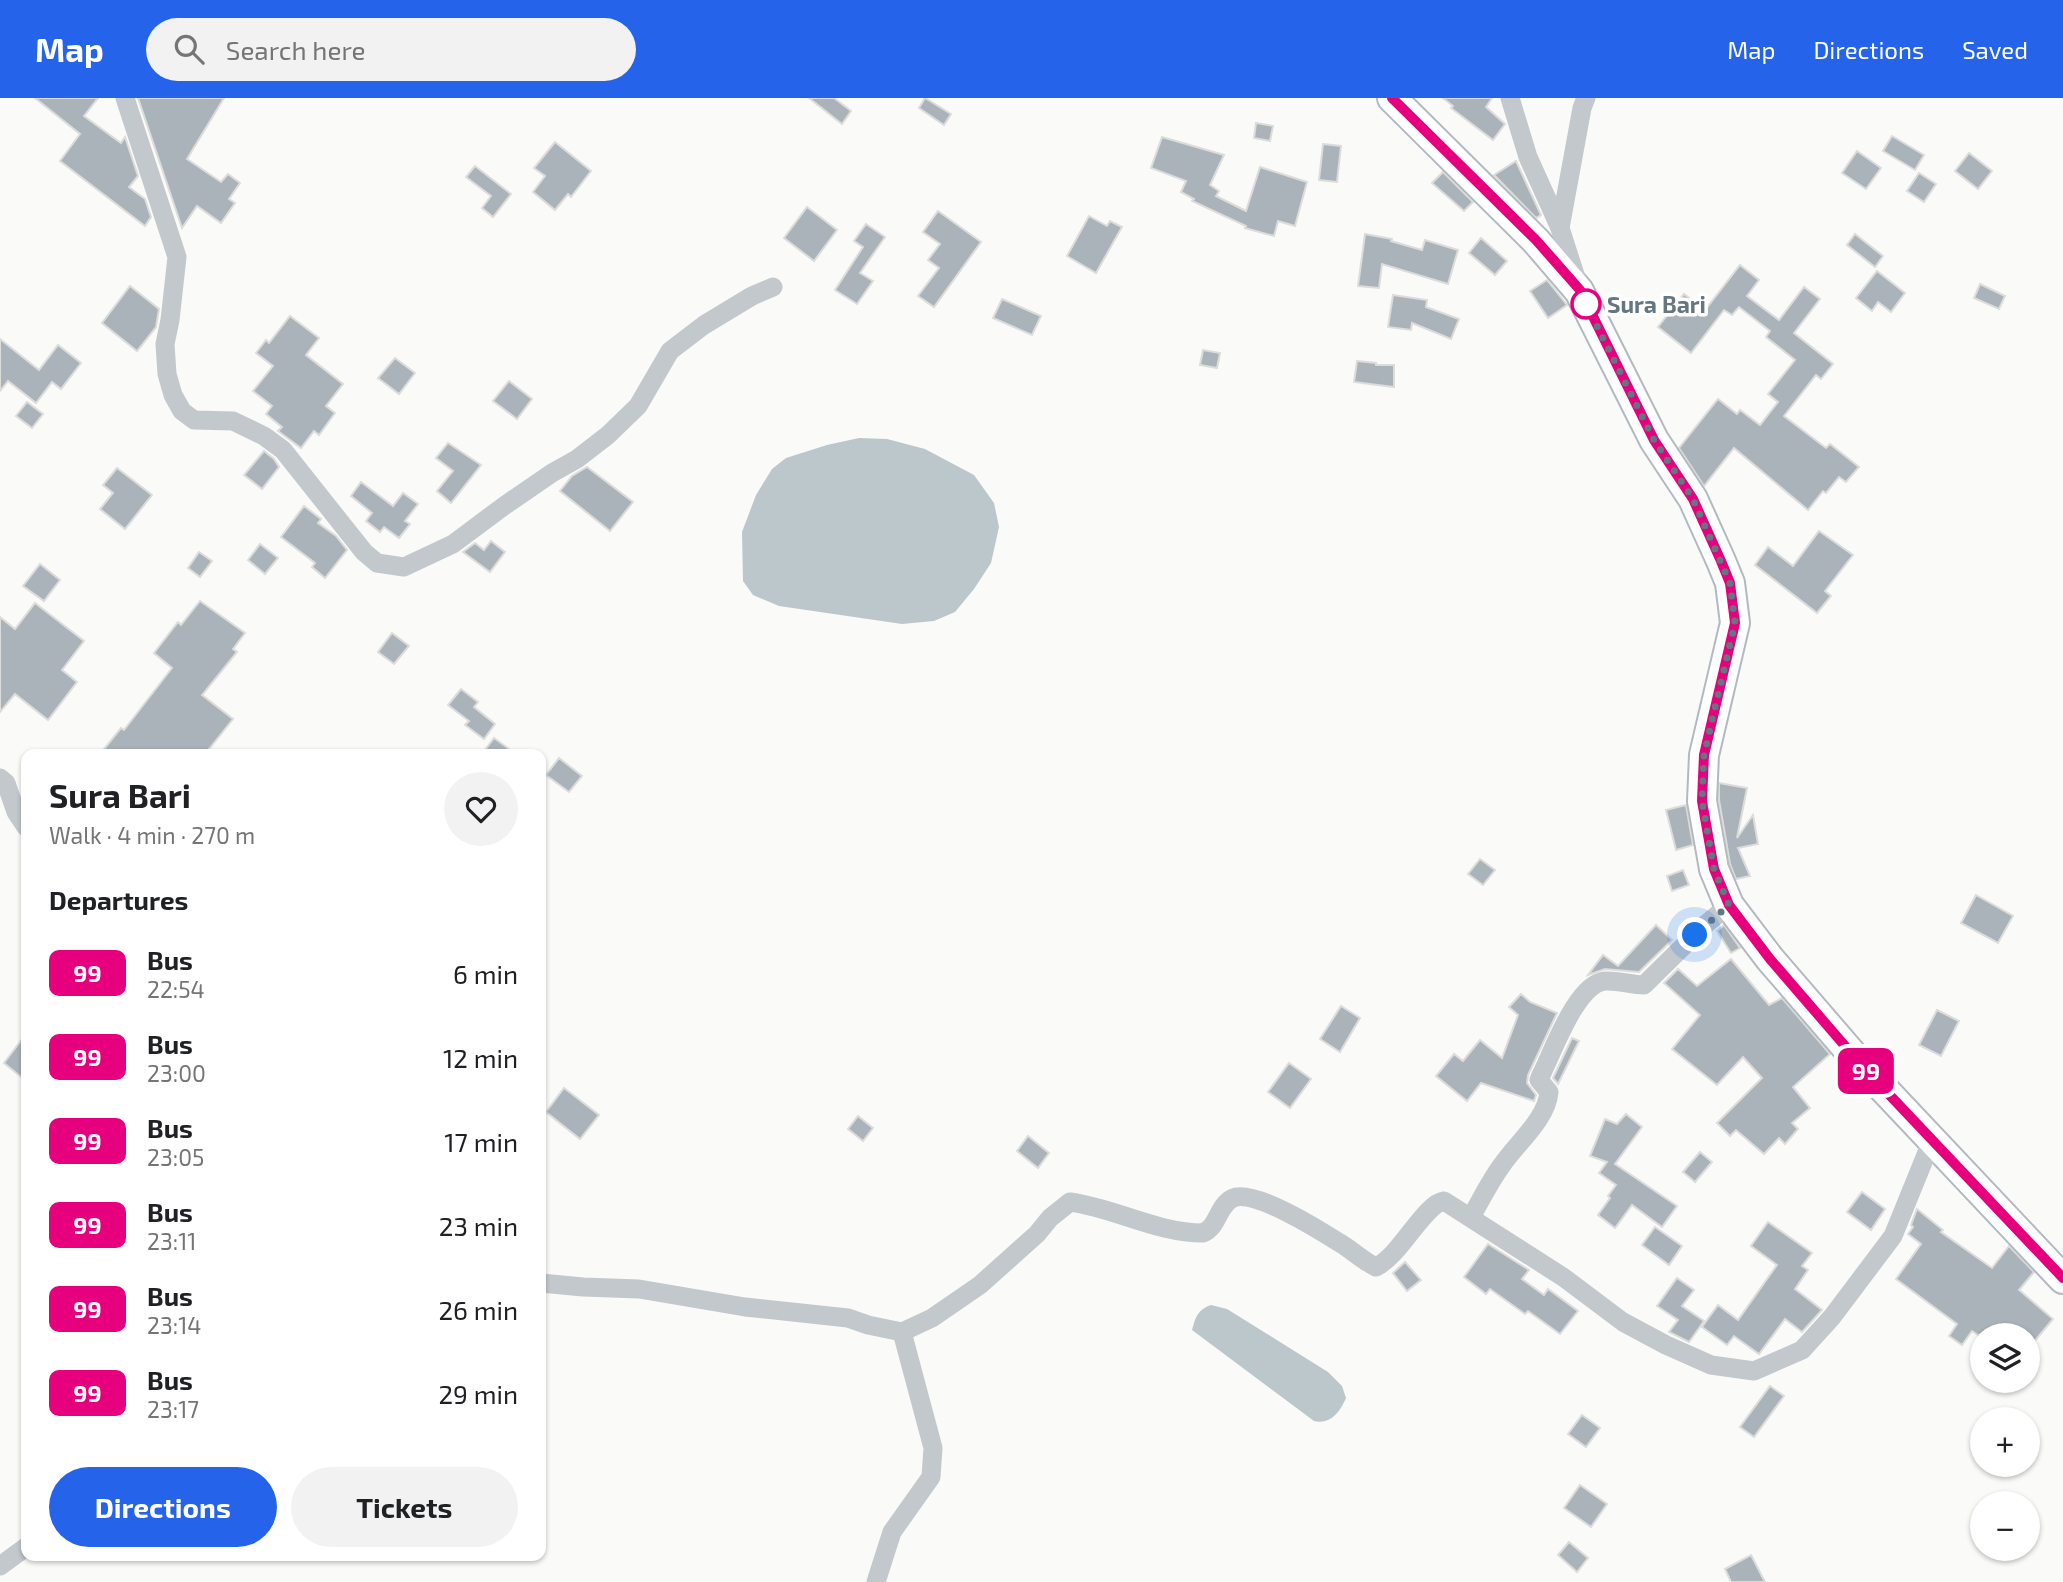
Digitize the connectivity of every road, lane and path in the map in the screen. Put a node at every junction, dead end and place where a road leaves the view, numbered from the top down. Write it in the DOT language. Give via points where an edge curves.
graph roads {
  1 [pos="125,98"];
  2 [pos="1392,98"];
  3 [pos="1510,98"];
  4 [pos="1586,98"];
  5 [pos="1560,228"];
  6 [pos="773,286"];
  7 [pos="1580,290"];
  8 [pos="0,778"];
  9 [pos="21,820"];
  10 [pos="1729,905"];
  11 [pos="1932,1140"];
  12 [pos="1472,1217"];
  13 [pos="2063,1279"];
  14 [pos="546,1283"];
  15 [pos="902,1332"];
  16 [pos="21,1551"];
  17 [pos="0,1566"];
  18 [pos="876,1582"];
  1 -- 6 [label="street" via="177,257 165,344 167,374 181,411 194,421 233,421 283,450 363,552 377,563 404,567 453,544 577,459 638,406 670,351 704,324"];
  2 -- 7 [label="main road" via="1536,240"];
  3 -- 5 [label="street" via="1528,156"];
  4 -- 5 [label="street"];
  5 -- 7 [label="street"];
  7 -- 10 [label="main road" via="1654,440 1693,499 1730,583 1735,623 1704,755 1702,801 1714,869"];
  8 -- 9 [label="street"];
  10 -- 11 [label="main road" via="1808,1004"];
  10 -- 12 [label="street" via="1644,985 1603,981 1589,989 1564,1025 1539,1080 1549,1092 1542,1110 1502,1164"];
  11 -- 12 [label="street" via="1893,1236 1832,1317 1802,1350 1754,1371 1711,1365 1666,1346 1623,1322 1563,1276"];
  11 -- 13 [label="main road"];
  12 -- 15 [label="street" via="1438,1202 1376,1267 1262,1199 1237,1196 1224,1204 1203,1233 1168,1229 1070,1202 980,1285"];
  14 -- 15 [label="street" via="639,1289 848,1318"];
  15 -- 18 [label="street" via="933,1448 931,1477 892,1532"];
  16 -- 17 [label="street"];
}
